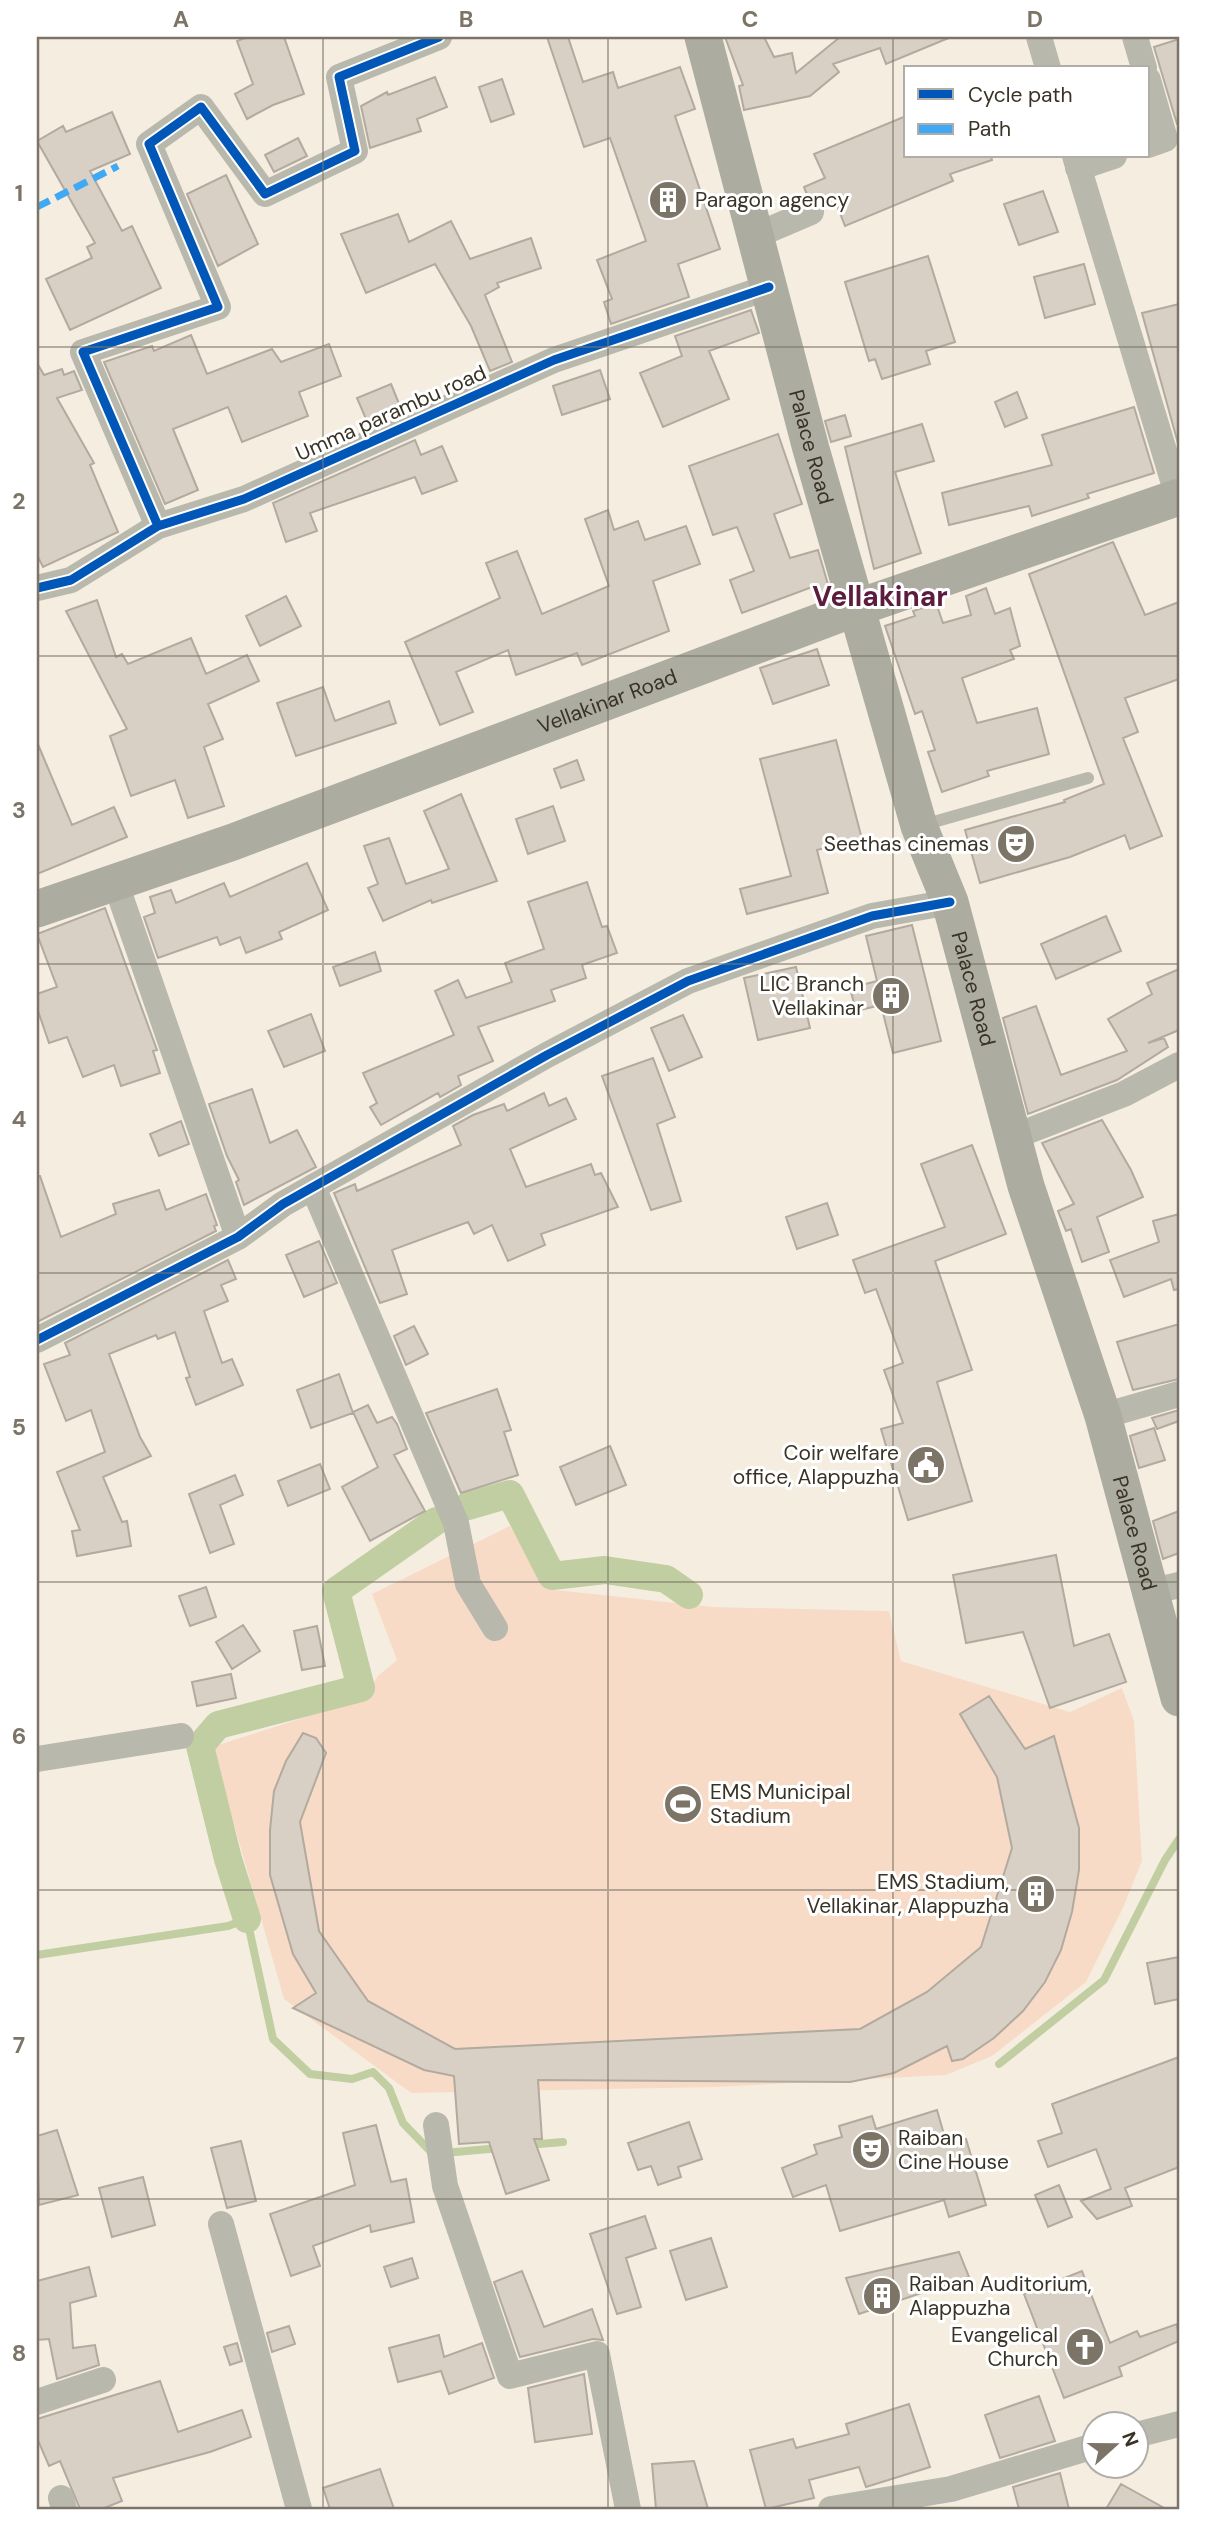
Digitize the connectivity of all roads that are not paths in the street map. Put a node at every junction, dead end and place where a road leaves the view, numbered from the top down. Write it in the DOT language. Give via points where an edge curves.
graph roads {
  1 [pos="439,37"];
  2 [pos="703,37"];
  3 [pos="1039,37"];
  4 [pos="1135,37"];
  5 [pos="1047,66"];
  6 [pos="1143,66"];
  7 [pos="1150,87"];
  8 [pos="1150,144"];
  9 [pos="1102,158"];
  10 [pos="1077,162"];
  11 [pos="811,212"];
  12 [pos="757,235"];
  13 [pos="769,287"];
  14 [pos="1179,497"];
  15 [pos="158,526"];
  16 [pos="37,589"];
  17 [pos="856,608"];
  18 [pos="1088,778"];
  19 [pos="919,826"];
  20 [pos="116,884"];
  21 [pos="950,902"];
  22 [pos="37,909"];
  23 [pos="1179,1065"];
  24 [pos="1013,1137"];
  25 [pos="313,1187"];
  26 [pos="239,1237"];
  27 [pos="37,1340"];
  28 [pos="1179,1394"];
  29 [pos="1102,1416"];
  30 [pos="1165,1589"];
  31 [pos="495,1628"];
  32 [pos="1179,1698"];
  33 [pos="181,1736"];
  34 [pos="37,1759"];
  35 [pos="436,2125"];
  36 [pos="221,2224"];
  37 [pos="103,2380"];
  38 [pos="37,2402"];
  39 [pos="1179,2424"];
  40 [pos="1150,2431"];
  41 [pos="1080,2450"];
  42 [pos="299,2509"];
  43 [pos="628,2509"];
  44 [pos="831,2509"];
  1 -- 15 [label="street" via="339,77 355,151 265,194 201,107 149,144 218,307 83,352"];
  2 -- 12 [label="main road, Palace Road"];
  3 -- 5 [label="street"];
  4 -- 6 [label="street"];
  7 -- 8 [label="street" via="1165,139"];
  9 -- 10 [label="street"];
  10 -- 14 [label="street"];
  11 -- 12 [label="street"];
  12 -- 13 [label="main road, Palace Road"];
  13 -- 15 [label="street, Umma parambu road" via="554,360 244,499"];
  13 -- 17 [label="main road, Palace Road"];
  14 -- 17 [label="main road, Vellakinar Road"];
  15 -- 16 [label="street, Umma parambu road" via="71,580"];
  17 -- 19 [label="main road, Palace Road"];
  17 -- 20 [label="main road, Vellakinar Road"];
  18 -- 19 [label="lane"];
  19 -- 21 [label="main road, Palace Road"];
  20 -- 22 [label="main road, Vellakinar Road"];
  20 -- 26 [label="street"];
  21 -- 24 [label="main road, Palace Road"];
  21 -- 25 [label="street" via="872,916 688,981"];
  23 -- 24 [label="street" via="1124,1094"];
  24 -- 29 [label="main road, Palace Road"];
  25 -- 26 [label="street"];
  25 -- 31 [label="street" via="456,1523 468,1584"];
  26 -- 27 [label="street"];
  28 -- 29 [label="street"];
  29 -- 30 [label="main road, Palace Road"];
  30 -- 32 [label="main road, Palace Road"];
  33 -- 34 [label="street"];
  35 -- 43 [label="street" via="445,2186 510,2376 597,2354"];
  36 -- 42 [label="street"];
  37 -- 38 [label="street"];
  39 -- 40 [label="street"];
  41 -- 44 [label="street" via="951,2489"];
}
